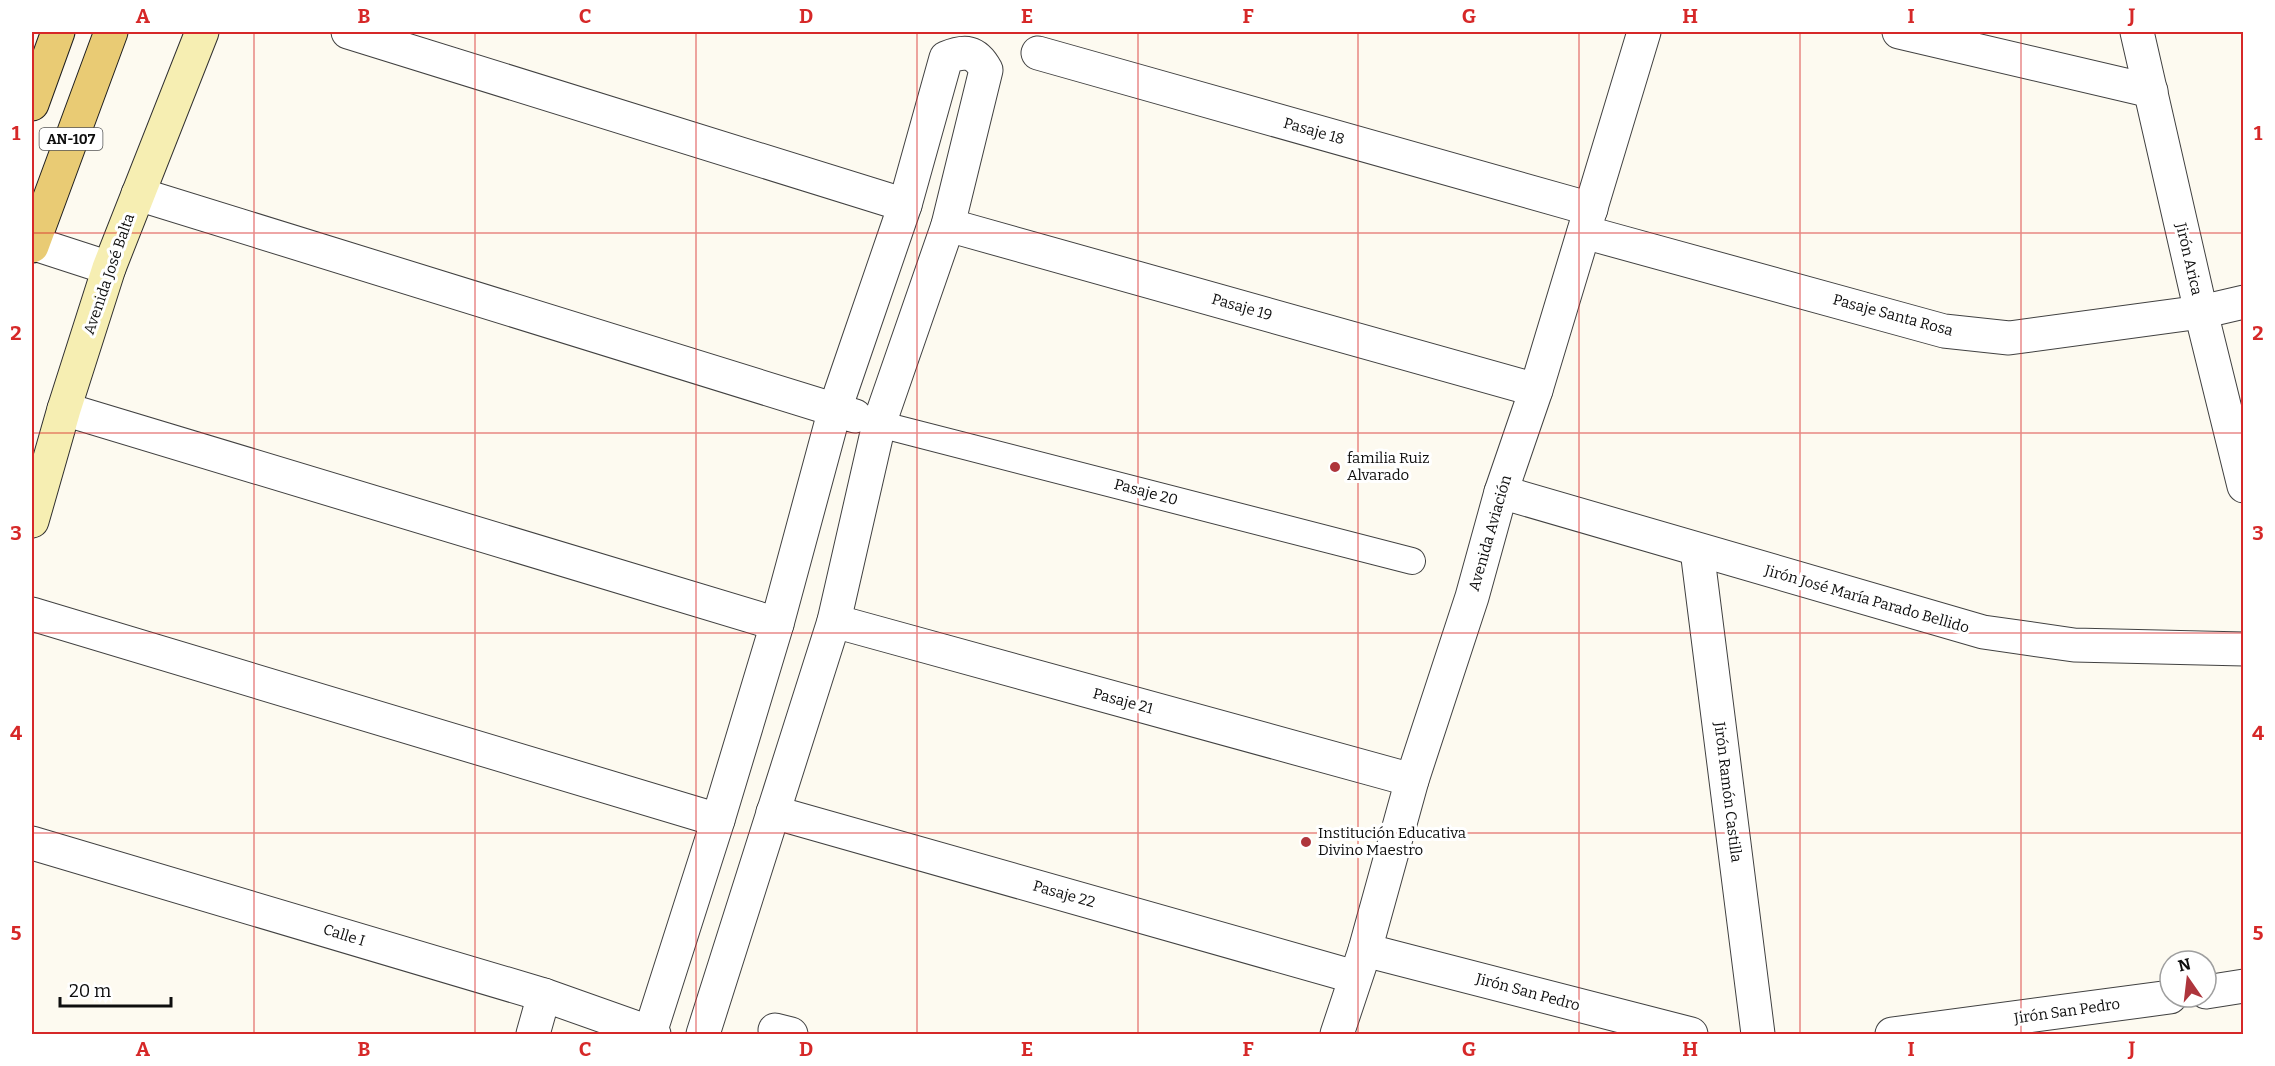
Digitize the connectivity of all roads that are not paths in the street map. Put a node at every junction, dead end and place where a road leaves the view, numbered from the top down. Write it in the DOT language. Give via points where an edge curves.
graph roads {
  1 [pos="58,32"];
  2 [pos="111,32"];
  3 [pos="202,32"];
  4 [pos="348,32"];
  5 [pos="1644,32"];
  6 [pos="1899,32"];
  7 [pos="2137,32"];
  8 [pos="1038,53"];
  9 [pos="2151,91"];
  10 [pos="32,104"];
  11 [pos="138,194"];
  12 [pos="905,205"];
  13 [pos="1588,221"];
  14 [pos="948,225"];
  15 [pos="32,244"];
  16 [pos="109,268"];
  17 [pos="2244,302"];
  18 [pos="2201,312"];
  19 [pos="1536,390"];
  20 [pos="64,409"];
  21 [pos="835,409"];
  22 [pos="879,423"];
  23 [pos="2244,486"];
  24 [pos="1501,492"];
  25 [pos="32,521"];
  26 [pos="1697,550"];
  27 [pos="1412,561"];
  28 [pos="32,614"];
  29 [pos="834,621"];
  30 [pos="777,624"];
  31 [pos="2244,649"];
  32 [pos="1412,780"];
  33 [pos="773,812"];
  34 [pos="718,820"];
  35 [pos="32,843"];
  36 [pos="1360,963"];
  37 [pos="2244,987"];
  38 [pos="2218,990"];
  39 [pos="544,995"];
  40 [pos="2158,999"];
  41 [pos="652,1034"];
  42 [pos="533,1035"];
  43 [pos="703,1035"];
  44 [pos="1337,1035"];
  45 [pos="1691,1035"];
  46 [pos="1758,1035"];
  47 [pos="1893,1035"];
  1 -- 10 [label="main road"];
  2 -- 15 [label="main road, AN-107"];
  3 -- 11 [label="main road, Avenida José Balta"];
  4 -- 12 [label="street"];
  5 -- 13 [label="street, Avenida Aviación"];
  6 -- 9 [label="street"];
  7 -- 9 [label="street, Jirón Arica"];
  8 -- 13 [label="street, Pasaje 18"];
  9 -- 18 [label="street, Jirón Arica"];
  11 -- 16 [label="main road, Avenida José Balta"];
  11 -- 21 [label="street"];
  12 -- 14 [label="street" via="946,58 969,53 981,60 986,70"];
  12 -- 21 [label="street"];
  13 -- 18 [label="street, Pasaje Santa Rosa" via="1944,331 2009,338"];
  13 -- 19 [label="street, Avenida Aviación"];
  14 -- 19 [label="street, Pasaje 19"];
  14 -- 22 [label="street"];
  15 -- 16 [label="street"];
  16 -- 20 [label="main road, Avenida José Balta"];
  17 -- 18 [label="street, Pasaje Santa Rosa"];
  18 -- 23 [label="street, Jirón Arica"];
  19 -- 24 [label="street, Avenida Aviación"];
  20 -- 25 [label="main road, Avenida José Balta"];
  20 -- 30 [label="street"];
  21 -- 22 [label="street"];
  21 -- 30 [label="street"];
  22 -- 27 [label="street, Pasaje 20"];
  22 -- 29 [label="street"];
  24 -- 26 [label="street, Jirón José María Parado Bellido"];
  24 -- 32 [label="street, Avenida Aviación" via="1472,597"];
  26 -- 31 [label="street, Jirón José María Parado Bellido" via="1983,632 2074,645"];
  26 -- 46 [label="street, Jirón Ramón Castilla"];
  28 -- 34 [label="street"];
  29 -- 32 [label="street, Pasaje 21"];
  29 -- 33 [label="street"];
  30 -- 34 [label="street"];
  32 -- 36 [label="street, Avenida Aviación"];
  33 -- 36 [label="street, Pasaje 22"];
  33 -- 43 [label="street"];
  34 -- 41 [label="street"];
  35 -- 39 [label="street, Calle I"];
  36 -- 44 [label="street, Avenida Aviación"];
  36 -- 45 [label="street, Jirón San Pedro"];
  37 -- 38 [label="street"];
  39 -- 41 [label="street, Calle I"];
  39 -- 42 [label="street"];
  40 -- 47 [label="street, Jirón San Pedro"];
}
